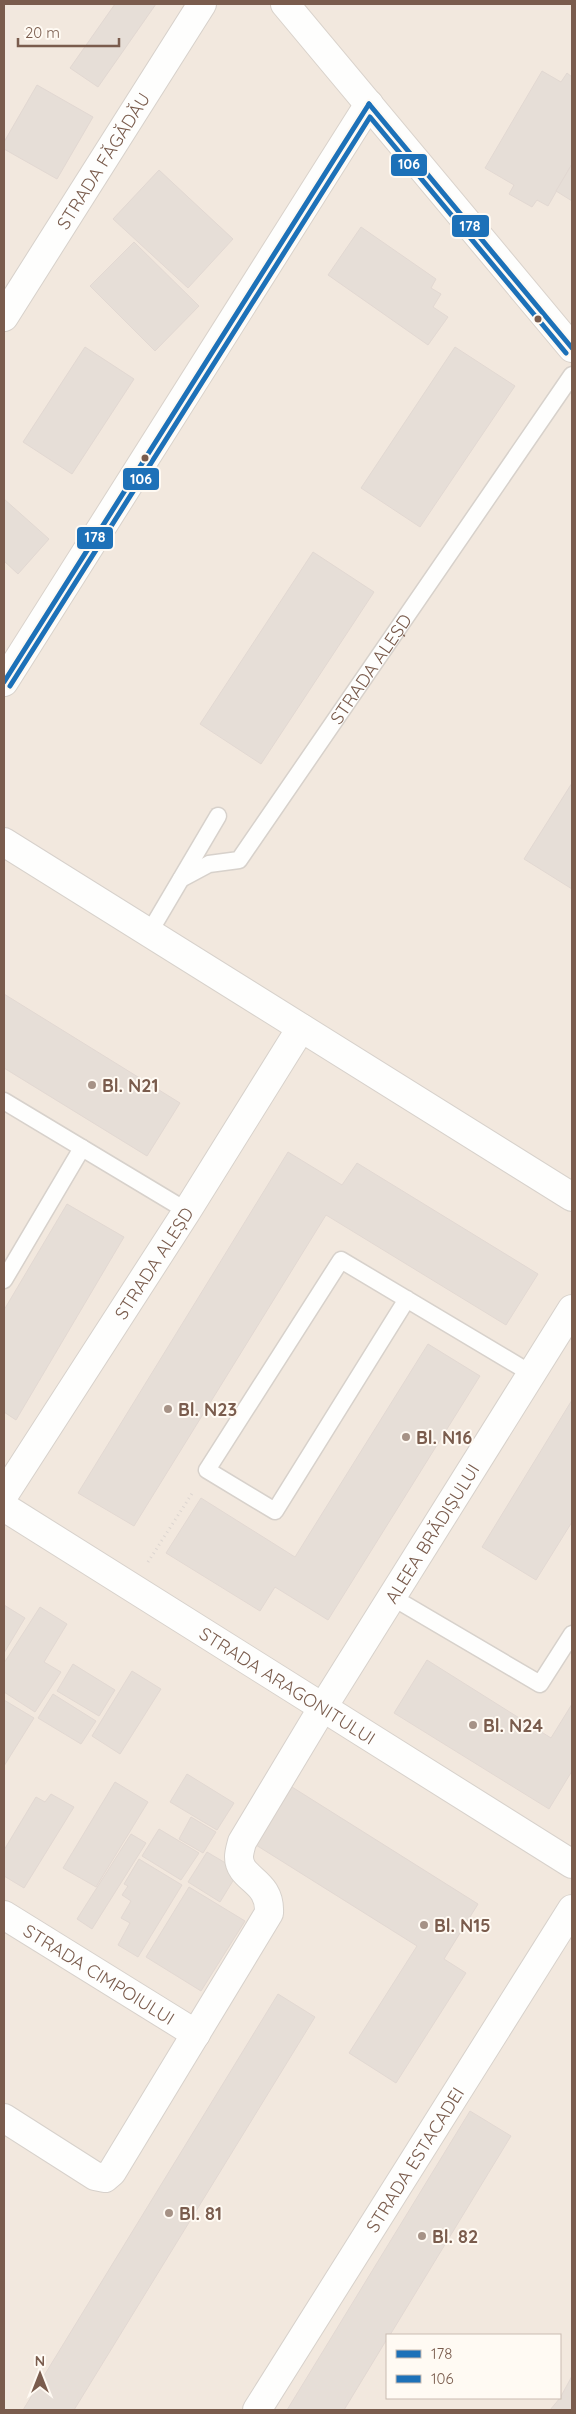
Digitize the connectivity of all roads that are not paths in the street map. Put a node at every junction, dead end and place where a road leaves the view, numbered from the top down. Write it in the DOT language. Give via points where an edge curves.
graph roads {
  1 [pos="202,4"];
  2 [pos="285,4"];
  3 [pos="369,104"];
  4 [pos="4,317"];
  5 [pos="572,348"];
  6 [pos="572,375"];
  7 [pos="4,682"];
  8 [pos="218,816"];
  9 [pos="4,842"];
  10 [pos="181,879"];
  11 [pos="149,933"];
  12 [pos="301,1028"];
  13 [pos="4,1101"];
  14 [pos="82,1148"];
  15 [pos="572,1197"];
  16 [pos="187,1211"];
  17 [pos="4,1280"];
  18 [pos="407,1298"];
  19 [pos="572,1309"];
  20 [pos="532,1374"];
  21 [pos="4,1495"];
  22 [pos="4,1507"];
  23 [pos="392,1597"];
  24 [pos="572,1634"];
  25 [pos="323,1707"];
  26 [pos="572,1864"];
  27 [pos="572,1909"];
  28 [pos="4,1915"];
  29 [pos="196,2034"];
  30 [pos="4,2118"];
  31 [pos="257,2410"];
  1 -- 4 [label="street, STRADA FĂGĂDĂU"];
  2 -- 3 [label="street"];
  3 -- 5 [label="street"];
  3 -- 7 [label="street"];
  6 -- 10 [label="lane, STRADA ALEȘD" via="239,860 209,864"];
  8 -- 10 [label="lane"];
  9 -- 11 [label="street"];
  10 -- 11 [label="lane"];
  11 -- 12 [label="street"];
  12 -- 15 [label="street"];
  12 -- 16 [label="street, STRADA ALEȘD"];
  13 -- 14 [label="lane"];
  14 -- 16 [label="lane"];
  14 -- 17 [label="lane"];
  16 -- 21 [label="street, STRADA ALEȘD"];
  18 -- 18 [label="lane" via="341,1260 207,1470 275,1511"];
  18 -- 20 [label="lane"];
  19 -- 20 [label="street, ALEEA BRĂDIȘULUI"];
  20 -- 23 [label="street, ALEEA BRĂDIȘULUI"];
  22 -- 25 [label="street, STRADA ARAGONITULUI"];
  23 -- 24 [label="lane" via="540,1684"];
  23 -- 25 [label="street, ALEEA BRĂDIȘULUI"];
  25 -- 26 [label="street, STRADA ARAGONITULUI"];
  25 -- 29 [label="street, ALEEA BRĂDIȘULUI" via="242,1842 239,1858 245,1873 266,1891 270,1901 269,1913"];
  27 -- 31 [label="street, STRADA ESTACADEI"];
  28 -- 29 [label="street, STRADA CIMPOIULUI"];
  29 -- 30 [label="street, ALEEA BRĂDIȘULUI" via="112,2172 105,2178 95,2176"];
}
